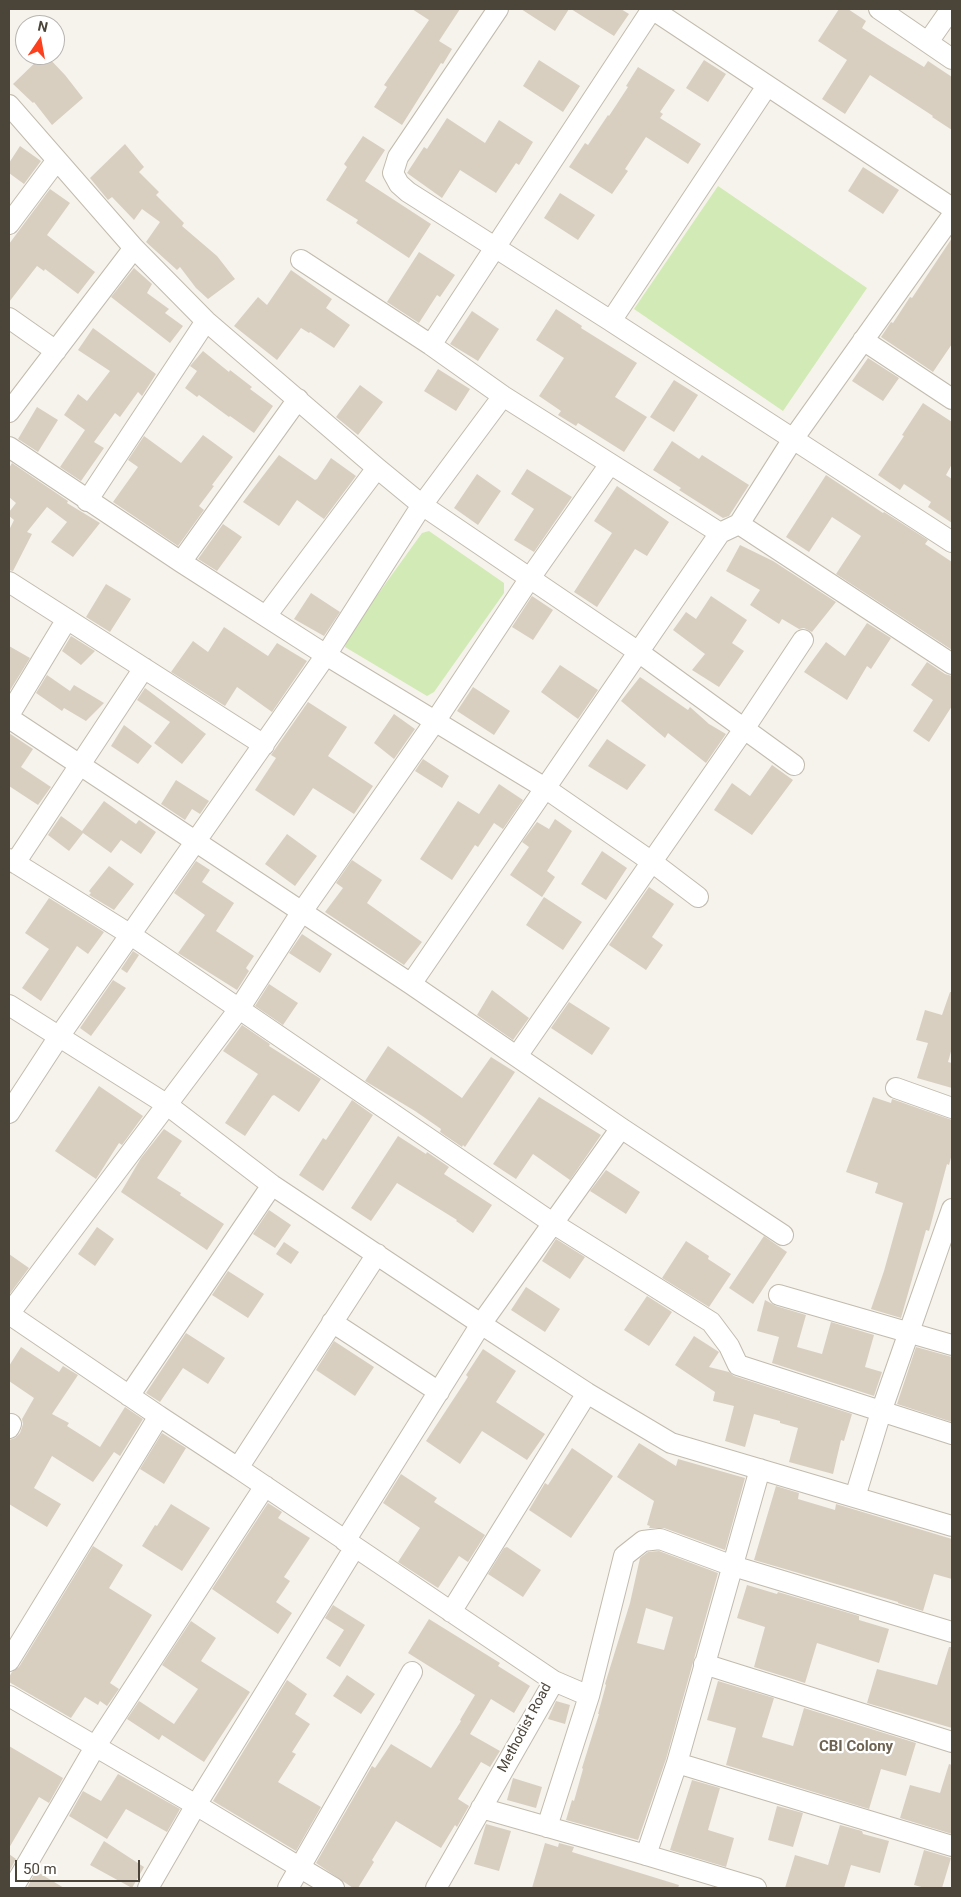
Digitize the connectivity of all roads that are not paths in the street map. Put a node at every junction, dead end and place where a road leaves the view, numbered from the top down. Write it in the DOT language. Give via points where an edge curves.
graph roads {
  1 [pos="498,9"];
  2 [pos="652,9"];
  3 [pos="879,9"];
  4 [pos="951,9"];
  5 [pos="928,42"];
  6 [pos="952,59"];
  7 [pos="768,86"];
  8 [pos="9,105"];
  9 [pos="57,160"];
  10 [pos="952,208"];
  11 [pos="952,216"];
  12 [pos="9,224"];
  13 [pos="495,247"];
  14 [pos="134,248"];
  15 [pos="301,260"];
  16 [pos="9,318"];
  17 [pos="206,321"];
  18 [pos="611,321"];
  19 [pos="863,340"];
  20 [pos="432,345"];
  21 [pos="56,351"];
  22 [pos="503,396"];
  23 [pos="952,399"];
  24 [pos="298,400"];
  25 [pos="9,412"];
  26 [pos="793,439"];
  27 [pos="9,447"];
  28 [pos="610,464"];
  29 [pos="377,468"];
  30 [pos="87,500"];
  31 [pos="422,505"];
  32 [pos="739,524"];
  33 [pos="720,533"];
  34 [pos="952,542"];
  35 [pos="180,562"];
  36 [pos="530,578"];
  37 [pos="9,582"];
  38 [pos="266,616"];
  39 [pos="67,619"];
  40 [pos="803,640"];
  41 [pos="637,651"];
  42 [pos="326,655"];
  43 [pos="952,664"];
  44 [pos="144,668"];
  45 [pos="9,717"];
  46 [pos="436,720"];
  47 [pos="744,729"];
  48 [pos="264,745"];
  49 [pos="794,765"];
  50 [pos="79,766"];
  51 [pos="546,788"];
  52 [pos="196,843"];
  53 [pos="12,861"];
  54 [pos="652,862"];
  55 [pos="698,897"];
  56 [pos="301,912"];
  57 [pos="131,935"];
  58 [pos="411,984"];
  59 [pos="9,1005"];
  60 [pos="239,1009"];
  61 [pos="58,1038"];
  62 [pos="517,1056"];
  63 [pos="896,1088"];
  64 [pos="166,1104"];
  65 [pos="952,1108"];
  66 [pos="9,1113"];
  67 [pos="621,1128"];
  68 [pos="272,1185"];
  69 [pos="952,1209"];
  70 [pos="554,1224"];
  71 [pos="783,1235"];
  72 [pos="377,1254"];
  73 [pos="779,1295"];
  74 [pos="9,1314"];
  75 [pos="332,1322"];
  76 [pos="481,1324"];
  77 [pos="910,1333"];
  78 [pos="952,1344"];
  79 [pos="438,1392"];
  80 [pos="587,1393"];
  81 [pos="129,1396"];
  82 [pos="881,1412"];
  83 [pos="159,1416"];
  84 [pos="952,1434"];
  85 [pos="238,1468"];
  86 [pos="760,1469"];
  87 [pos="265,1486"];
  88 [pos="856,1496"];
  89 [pos="952,1526"];
  90 [pos="350,1544"];
  91 [pos="733,1566"];
  92 [pos="451,1612"];
  93 [pos="952,1632"];
  94 [pos="9,1661"];
  95 [pos="704,1664"];
  96 [pos="412,1672"];
  97 [pos="554,1681"];
  98 [pos="9,1696"];
  99 [pos="589,1696"];
  100 [pos="952,1742"];
  101 [pos="95,1747"];
  102 [pos="677,1763"];
  103 [pos="196,1805"];
  104 [pos="481,1808"];
  105 [pos="547,1827"];
  106 [pos="952,1846"];
  107 [pos="646,1855"];
  108 [pos="300,1869"];
  109 [pos="13,1888"];
  110 [pos="148,1888"];
  111 [pos="288,1888"];
  112 [pos="334,1888"];
  113 [pos="436,1888"];
  114 [pos="756,1888"];
  1 -- 13 [label="street" via="398,157 393,173 398,184 408,192"];
  2 -- 7 [label="street"];
  2 -- 13 [label="street"];
  3 -- 5 [label="street"];
  4 -- 5 [label="street"];
  5 -- 6 [label="street"];
  7 -- 10 [label="street"];
  7 -- 18 [label="street"];
  8 -- 9 [label="street"];
  9 -- 12 [label="street"];
  9 -- 14 [label="street"];
  11 -- 19 [label="street"];
  13 -- 18 [label="street"];
  13 -- 20 [label="street"];
  14 -- 17 [label="street"];
  14 -- 21 [label="street"];
  15 -- 20 [label="street"];
  16 -- 21 [label="street"];
  17 -- 24 [label="street"];
  17 -- 30 [label="street"];
  18 -- 26 [label="street"];
  19 -- 23 [label="street"];
  19 -- 26 [label="street"];
  20 -- 22 [label="street"];
  21 -- 25 [label="street"];
  22 -- 28 [label="street"];
  22 -- 31 [label="street"];
  24 -- 29 [label="street"];
  24 -- 35 [label="street"];
  26 -- 32 [label="street"];
  26 -- 34 [label="street"];
  27 -- 30 [label="street"];
  28 -- 33 [label="street"];
  28 -- 36 [label="street"];
  29 -- 31 [label="street"];
  29 -- 38 [label="street"];
  30 -- 35 [label="street"];
  31 -- 36 [label="street"];
  31 -- 42 [label="street"];
  32 -- 33 [label="street"];
  32 -- 43 [label="street"];
  33 -- 41 [label="street"];
  35 -- 38 [label="street"];
  36 -- 41 [label="street"];
  36 -- 46 [label="street"];
  37 -- 39 [label="street"];
  38 -- 42 [label="street"];
  39 -- 44 [label="street"];
  39 -- 45 [label="street"];
  40 -- 47 [label="street"];
  41 -- 47 [label="street"];
  41 -- 51 [label="street"];
  42 -- 46 [label="street"];
  42 -- 48 [label="street"];
  44 -- 48 [label="street"];
  44 -- 50 [label="street"];
  45 -- 50 [label="street"];
  46 -- 51 [label="street"];
  46 -- 56 [label="street"];
  47 -- 49 [label="street"];
  47 -- 54 [label="street"];
  48 -- 52 [label="street"];
  50 -- 52 [label="street"];
  50 -- 53 [label="street"];
  51 -- 54 [label="street"];
  51 -- 58 [label="street"];
  52 -- 56 [label="street"];
  52 -- 57 [label="street"];
  53 -- 57 [label="street"];
  54 -- 55 [label="street"];
  54 -- 62 [label="street"];
  56 -- 58 [label="street"];
  56 -- 60 [label="street"];
  57 -- 60 [label="street"];
  57 -- 61 [label="street"];
  58 -- 62 [label="street"];
  59 -- 61 [label="street"];
  60 -- 64 [label="street"];
  60 -- 70 [label="street"];
  61 -- 64 [label="street"];
  61 -- 66 [label="street"];
  62 -- 67 [label="street"];
  63 -- 65 [label="street"];
  64 -- 68 [label="street"];
  64 -- 74 [label="street"];
  67 -- 70 [label="street"];
  67 -- 71 [label="street"];
  68 -- 72 [label="street"];
  68 -- 81 [label="street"];
  69 -- 77 [label="street"];
  70 -- 76 [label="street"];
  70 -- 82 [label="street" via="712,1322 738,1365"];
  72 -- 75 [label="street"];
  72 -- 76 [label="street"];
  73 -- 77 [label="street"];
  74 -- 81 [label="street, Methodist Road"];
  75 -- 79 [label="street"];
  75 -- 85 [label="street"];
  76 -- 79 [label="street"];
  76 -- 80 [label="street"];
  77 -- 78 [label="street"];
  77 -- 82 [label="street"];
  79 -- 90 [label="street"];
  80 -- 86 [label="street" via="672,1443"];
  80 -- 92 [label="street"];
  81 -- 83 [label="street, Methodist Road"];
  82 -- 84 [label="street"];
  82 -- 88 [label="street"];
  83 -- 85 [label="street, Methodist Road"];
  83 -- 94 [label="street"];
  85 -- 87 [label="street, Methodist Road"];
  86 -- 88 [label="street"];
  86 -- 91 [label="street"];
  87 -- 90 [label="street, Methodist Road"];
  87 -- 101 [label="street"];
  88 -- 89 [label="street"];
  90 -- 92 [label="street, Methodist Road"];
  90 -- 103 [label="street"];
  91 -- 93 [label="street"];
  91 -- 95 [label="street"];
  91 -- 99 [label="street" via="660,1539 643,1541 624,1556"];
  92 -- 97 [label="street, Methodist Road"];
  95 -- 100 [label="street"];
  95 -- 102 [label="street"];
  96 -- 108 [label="street"];
  97 -- 99 [label="street"];
  97 -- 104 [label="street, Methodist Road"];
  98 -- 101 [label="street"];
  99 -- 105 [label="street"];
  101 -- 103 [label="street"];
  101 -- 109 [label="street"];
  102 -- 106 [label="street"];
  102 -- 107 [label="street"];
  103 -- 108 [label="street"];
  103 -- 110 [label="street"];
  104 -- 105 [label="street"];
  104 -- 113 [label="street, Methodist Road"];
  105 -- 107 [label="street"];
  107 -- 114 [label="street"];
  108 -- 111 [label="street"];
  108 -- 112 [label="street"];
}
